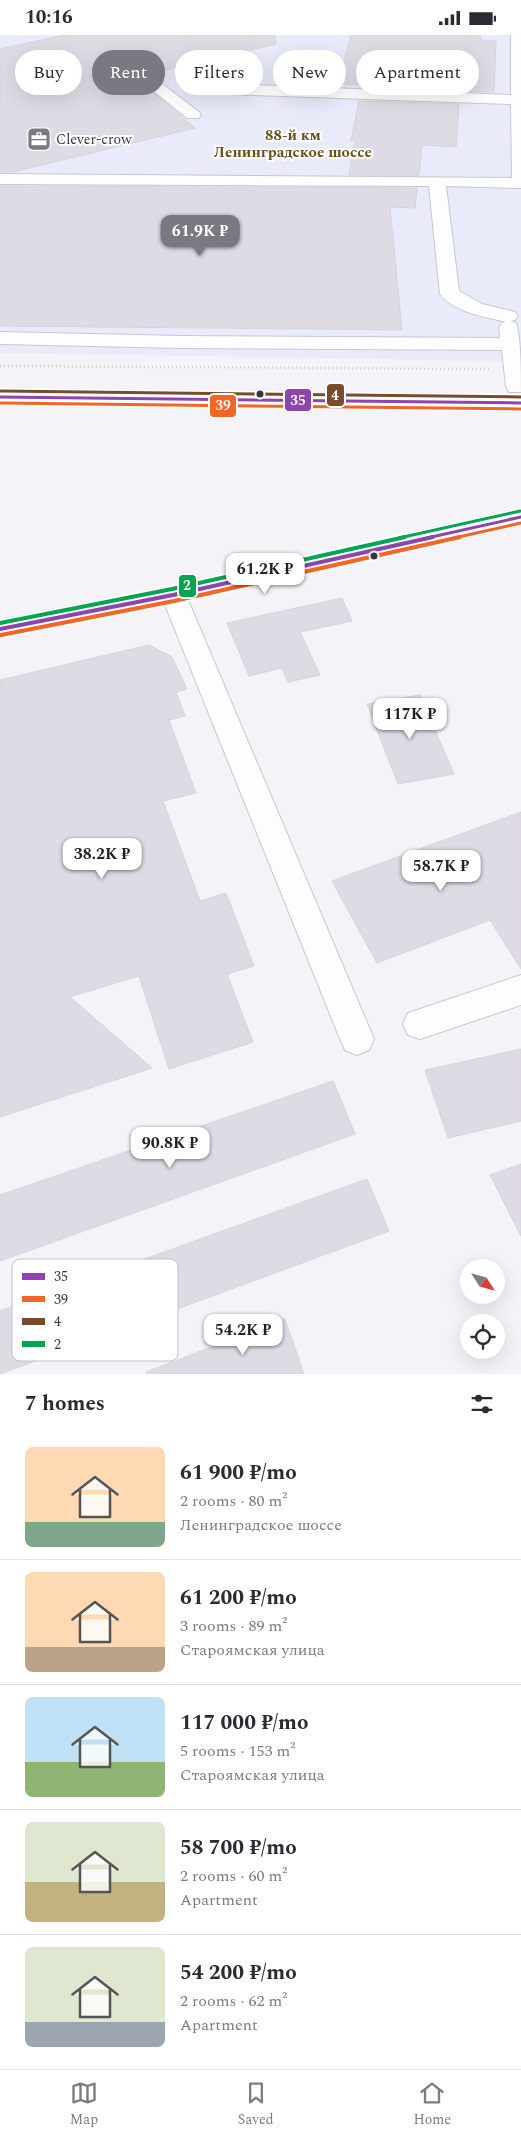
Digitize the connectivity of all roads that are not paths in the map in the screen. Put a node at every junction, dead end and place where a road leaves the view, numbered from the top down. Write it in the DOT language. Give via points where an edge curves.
graph roads {
  1 [pos="518,35"];
  2 [pos="263,89"];
  3 [pos="165,93"];
  4 [pos="519,99"];
  5 [pos="193,115"];
  6 [pos="0,179"];
  7 [pos="437,181"];
  8 [pos="515,316"];
  9 [pos="0,338"];
  10 [pos="510,344"];
  11 [pos="0,383"];
  12 [pos="518,387"];
  13 [pos="0,397"];
  14 [pos="521,517"];
  15 [pos="173,595"];
  16 [pos="0,629"];
  17 [pos="521,989"];
  18 [pos="420,1024"];
  19 [pos="358,1039"];
  1 -- 4 [label="street"];
  2 -- 4 [label="street"];
  3 -- 5 [label="street"];
  4 -- 7 [label="street" via="521,183"];
  6 -- 7 [label="street"];
  7 -- 8 [label="street" via="450,294 476,309"];
  8 -- 10 [label="street"];
  9 -- 10 [label="street"];
  10 -- 12 [label="street"];
  11 -- 12 [label="highway"];
  12 -- 13 [label="highway" via="324,399"];
  14 -- 15 [label="street"];
  15 -- 16 [label="street"];
  15 -- 19 [label="street"];
  17 -- 18 [label="street"];
}
